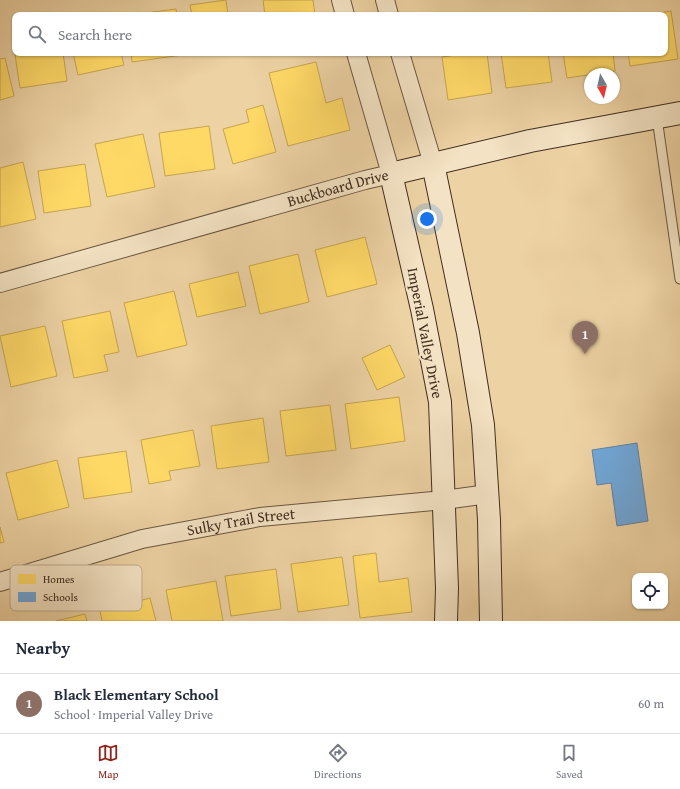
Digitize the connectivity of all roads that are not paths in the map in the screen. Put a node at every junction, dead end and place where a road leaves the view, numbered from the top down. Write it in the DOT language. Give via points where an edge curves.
graph roads {
  1 [pos="341,0"];
  2 [pos="385,0"];
  3 [pos="344,12"];
  4 [pos="388,12"];
  5 [pos="357,56"];
  6 [pos="401,56"];
  7 [pos="680,113"];
  8 [pos="656,116"];
  9 [pos="433,164"];
  10 [pos="391,174"];
  11 [pos="680,278"];
  12 [pos="0,283"];
  13 [pos="488,494"];
  14 [pos="444,500"];
  15 [pos="56,565"];
  16 [pos="10,579"];
  17 [pos="0,582"];
  18 [pos="446,621"];
  19 [pos="490,621"];
  1 -- 3 [label="street"];
  2 -- 4 [label="street"];
  5 -- 10 [label="street, Imperial Valley Drive"];
  6 -- 9 [label="street"];
  7 -- 8 [label="street, Buckboard Drive"];
  8 -- 9 [label="street, Buckboard Drive" via="530,141"];
  8 -- 11 [label="lane"];
  9 -- 10 [label="street, Buckboard Drive"];
  9 -- 13 [label="street" via="468,333 483,425"];
  10 -- 12 [label="street, Buckboard Drive"];
  10 -- 14 [label="street, Imperial Valley Drive" via="440,402"];
  13 -- 14 [label="street, Sulky Trail Street"];
  13 -- 19 [label="street"];
  14 -- 15 [label="street, Sulky Trail Street" via="260,517 142,539"];
  14 -- 18 [label="street, Imperial Valley Drive"];
  16 -- 17 [label="street, Sulky Trail Street"];
}
